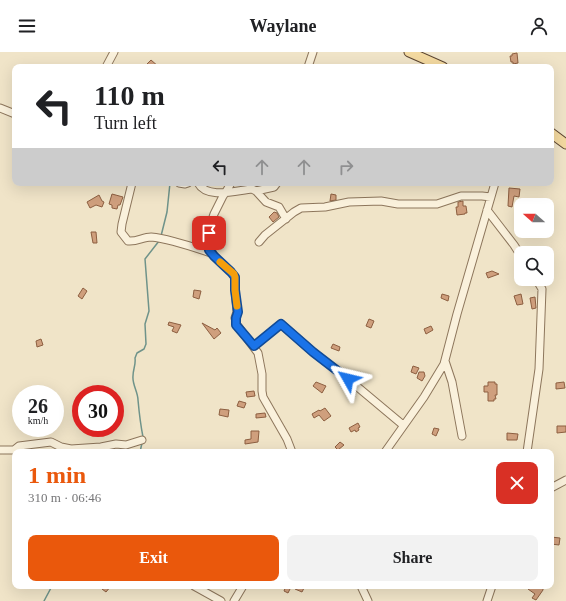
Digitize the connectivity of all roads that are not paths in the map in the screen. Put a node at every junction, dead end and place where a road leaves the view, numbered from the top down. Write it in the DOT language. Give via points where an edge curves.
graph roads {
  1 [pos="114,52"];
  2 [pos="313,52"];
  3 [pos="409,52"];
  4 [pos="108,64"];
  5 [pos="309,64"];
  6 [pos="436,64"];
  7 [pos="0,108"];
  8 [pos="12,113"];
  9 [pos="554,135"];
  10 [pos="566,144"];
  11 [pos="131,186"];
  12 [pos="200,186"];
  13 [pos="229,186"];
  14 [pos="275,186"];
  15 [pos="495,186"];
  16 [pos="256,191"];
  17 [pos="225,193"];
  18 [pos="491,197"];
  19 [pos="487,210"];
  20 [pos="286,219"];
  21 [pos="259,242"];
  22 [pos="514,247"];
  23 [pos="211,253"];
  24 [pos="540,286"];
  25 [pos="254,346"];
  26 [pos="445,361"];
  27 [pos="403,425"];
  28 [pos="462,436"];
  29 [pos="142,440"];
  30 [pos="15,449"];
  31 [pos="71,449"];
  32 [pos="71,449"];
  33 [pos="291,449"];
  34 [pos="387,449"];
  35 [pos="527,449"];
  36 [pos="0,450"];
  37 [pos="12,450"];
  38 [pos="566,480"];
  39 [pos="554,486"];
  40 [pos="199,589"];
  41 [pos="241,589"];
  42 [pos="362,589"];
  43 [pos="491,589"];
  44 [pos="221,601"];
  45 [pos="234,601"];
  46 [pos="368,601"];
  47 [pos="487,601"];
  1 -- 4 [label="street"];
  2 -- 5 [label="street"];
  3 -- 6 [label="main road"];
  7 -- 8 [label="street"];
  9 -- 10 [label="main road"];
  11 -- 23 [label="street" via="122,224 122,232 128,240 135,242 146,237 157,238"];
  12 -- 17 [label="street"];
  13 -- 17 [label="street"];
  14 -- 16 [label="street"];
  15 -- 18 [label="street"];
  16 -- 17 [label="street" via="249,189"];
  16 -- 20 [label="street" via="266,202 279,207"];
  17 -- 23 [label="street" via="211,223 207,242"];
  18 -- 19 [label="street"];
  18 -- 20 [label="street" via="461,196 437,204 349,202 301,208"];
  19 -- 22 [label="street"];
  19 -- 26 [label="street"];
  20 -- 21 [label="street"];
  23 -- 25 [label="street" via="234,274 238,312 236,325"];
  24 -- 35 [label="street" via="539,369"];
  25 -- 27 [label="street" via="281,324"];
  25 -- 33 [label="street" via="260,364 263,397"];
  26 -- 27 [label="street" via="440,373"];
  26 -- 28 [label="street" via="452,382"];
  27 -- 34 [label="street"];
  29 -- 32 [label="street" via="126,445"];
  30 -- 31 [label="street" via="19,446 51,442"];
  36 -- 37 [label="street"];
  38 -- 39 [label="street"];
  40 -- 44 [label="street"];
  41 -- 45 [label="street"];
  42 -- 46 [label="street"];
  43 -- 47 [label="street"];
}
